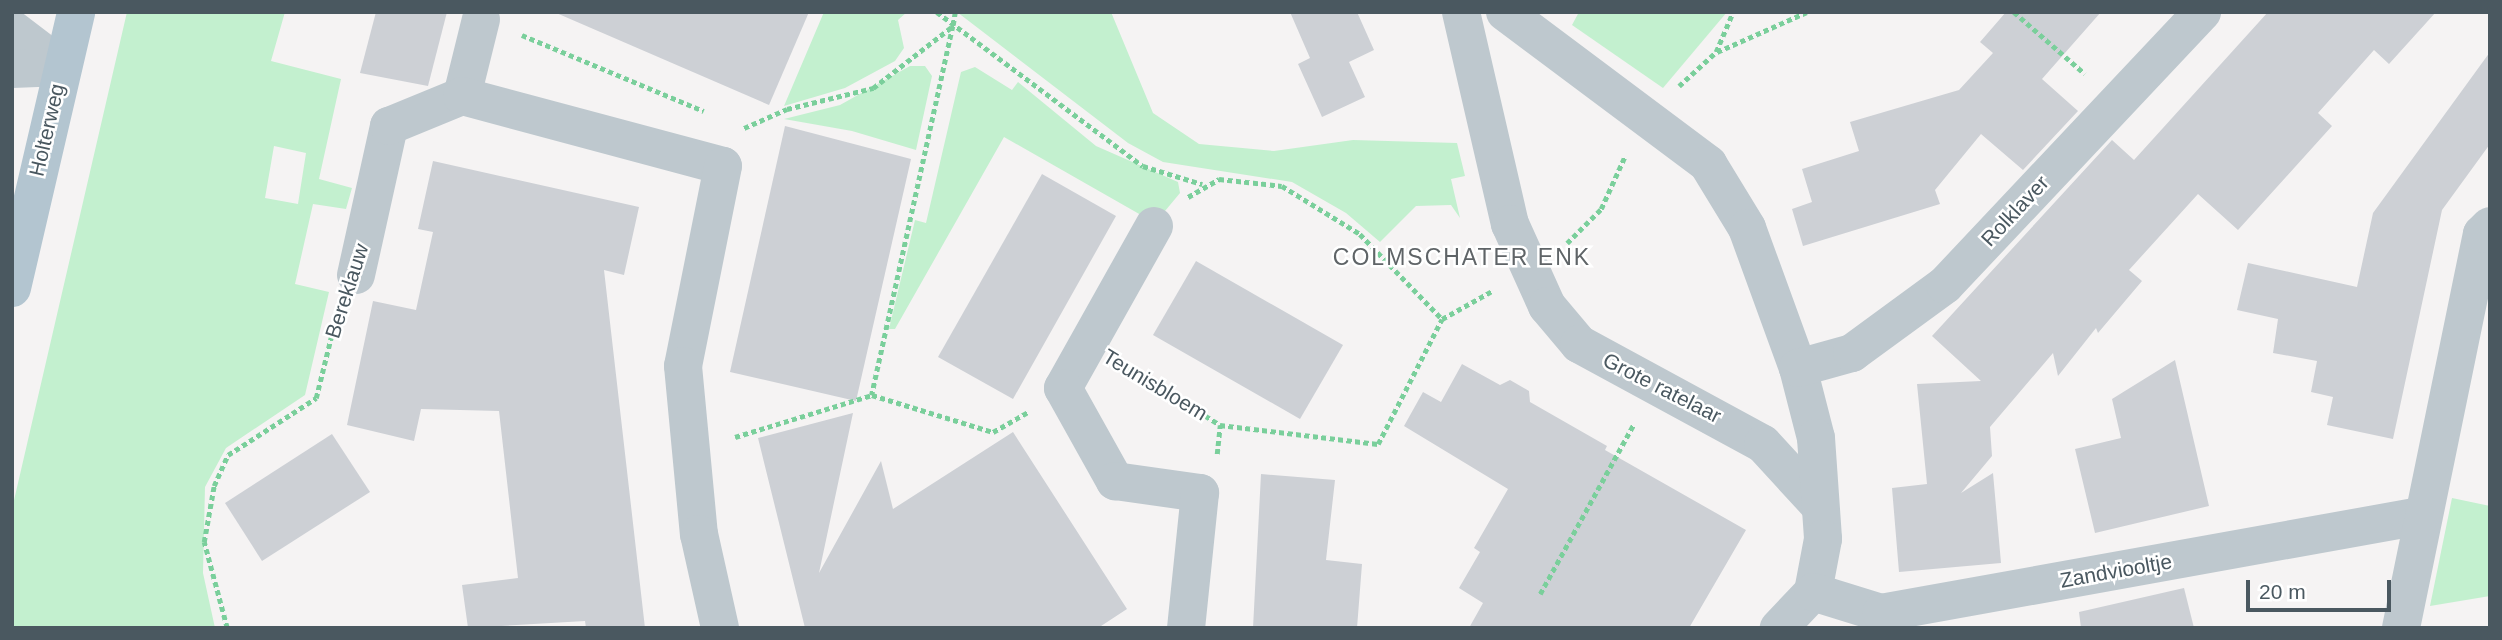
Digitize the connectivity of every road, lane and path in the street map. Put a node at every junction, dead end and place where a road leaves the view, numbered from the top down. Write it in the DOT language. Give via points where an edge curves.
graph roads {
  1 [pos="76,12"];
  2 [pos="937,12"];
  3 [pos="954,12"];
  4 [pos="1461,12"];
  5 [pos="1505,12"];
  6 [pos="1807,12"];
  7 [pos="2014,12"];
  8 [pos="2202,12"];
  9 [pos="481,19"];
  10 [pos="953,26"];
  11 [pos="12,29"];
  12 [pos="1716,52"];
  13 [pos="62,67"];
  14 [pos="12,69"];
  15 [pos="462,96"];
  16 [pos="2117,103"];
  17 [pos="706,112"];
  18 [pos="732,122"];
  19 [pos="744,128"];
  20 [pos="723,166"];
  21 [pos="1202,185"];
  22 [pos="1154,226"];
  23 [pos="2490,226"];
  24 [pos="1530,271"];
  25 [pos="356,275"];
  26 [pos="12,288"];
  27 [pos="1442,319"];
  28 [pos="1089,346"];
  29 [pos="1798,368"];
  30 [pos="1655,386"];
  31 [pos="1063,388"];
  32 [pos="873,395"];
  33 [pos="1220,425"];
  34 [pos="691,450"];
  35 [pos="1200,493"];
  36 [pos="1820,506"];
  37 [pos="2420,516"];
  38 [pos="1813,592"];
  39 [pos="1540,594"];
  40 [pos="227,628"];
  41 [pos="720,628"];
  42 [pos="1186,628"];
  43 [pos="1779,628"];
  44 [pos="2401,628"];
  1 -- 13 [label="main road, Holterweg"];
  2 -- 10 [label="path"];
  3 -- 10 [label="path"];
  4 -- 24 [label="street, Grote ratelaar" via="1496,174"];
  5 -- 29 [label="street" via="1708,164 1747,228"];
  6 -- 12 [label="path"];
  7 -- 16 [label="path"];
  8 -- 16 [label="street, Rolklaver"];
  9 -- 15 [label="street"];
  9 -- 17 [label="path"];
  10 -- 19 [label="path" via="873,88 788,109"];
  10 -- 21 [label="path" via="1143,166"];
  10 -- 32 [label="path"];
  11 -- 13 [label="street"];
  13 -- 14 [label="street"];
  13 -- 26 [label="main road, Holterweg"];
  15 -- 20 [label="street"];
  15 -- 25 [label="street, Bereklauw" via="389,126"];
  16 -- 29 [label="street, Rolklaver" via="1945,285 1852,353"];
  18 -- 19 [label="path"];
  19 -- 20 [label="path" via="736,154"];
  20 -- 34 [label="street" via="683,366"];
  21 -- 22 [label="path"];
  21 -- 27 [label="path" via="1231,179 1282,186 1316,203 1360,234"];
  22 -- 28 [label="street, Teunisbloem"];
  23 -- 37 [label="street" via="2482,234"];
  24 -- 27 [label="path"];
  24 -- 30 [label="street, Grote ratelaar" via="1547,306 1579,344"];
  25 -- 40 [label="path, Bereklauw" via="340,302 316,398 228,455 214,486 204,542"];
  27 -- 33 [label="path" via="1378,444"];
  28 -- 31 [label="street, Teunisbloem"];
  28 -- 33 [label="path, Teunisbloem"];
  29 -- 36 [label="street" via="1816,438"];
  30 -- 36 [label="street, Grote ratelaar" via="1700,405 1763,444"];
  30 -- 39 [label="path"];
  31 -- 32 [label="path" via="993,432"];
  31 -- 35 [label="street" via="1115,481"];
  32 -- 34 [label="path"];
  33 -- 35 [label="path" via="1217,460"];
  34 -- 41 [label="street" via="699,534"];
  35 -- 42 [label="street"];
  36 -- 38 [label="street" via="1823,539"];
  37 -- 38 [label="street, Zandviooltje" via="1881,613"];
  37 -- 44 [label="street"];
  38 -- 43 [label="street"];
}
